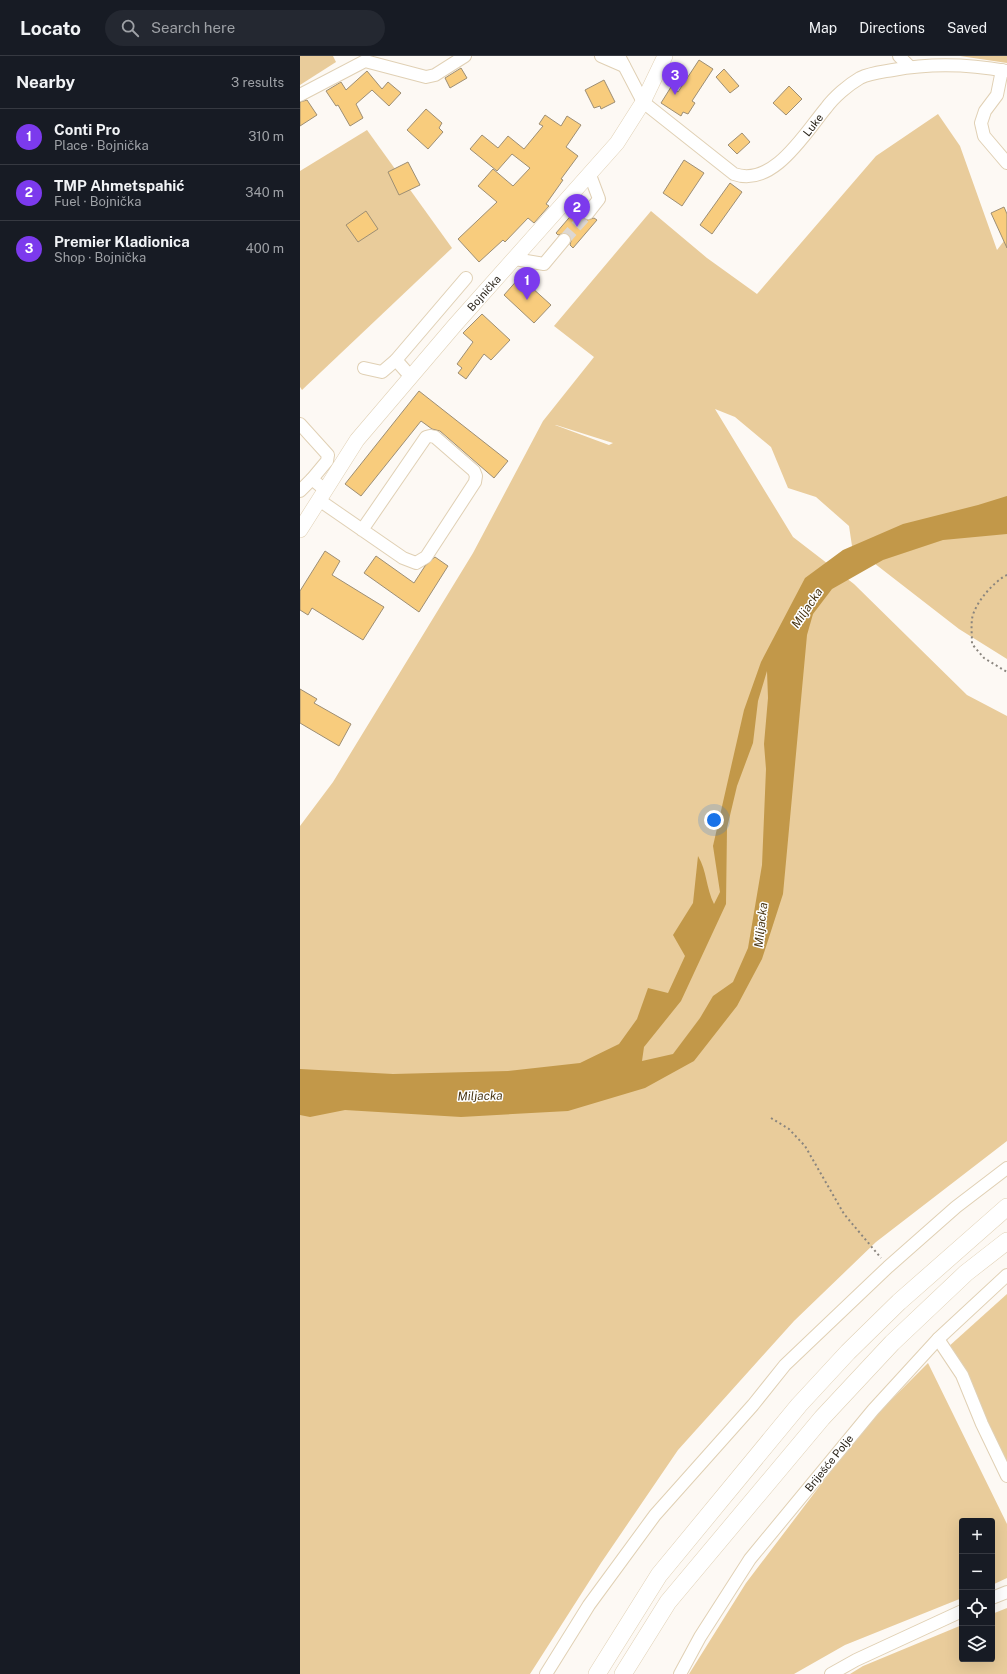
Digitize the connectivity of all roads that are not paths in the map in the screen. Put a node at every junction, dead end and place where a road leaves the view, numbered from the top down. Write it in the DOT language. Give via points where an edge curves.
graph roads {
  1 [pos="465,56"];
  2 [pos="601,56"];
  3 [pos="666,56"];
  4 [pos="899,56"];
  5 [pos="363,59"];
  6 [pos="621,61"];
  7 [pos="910,67"];
  8 [pos="1004,70"];
  9 [pos="300,95"];
  10 [pos="642,102"];
  11 [pos="1007,163"];
  12 [pos="590,175"];
  13 [pos="588,213"];
  14 [pos="564,240"];
  15 [pos="515,259"];
  16 [pos="466,278"];
  17 [pos="396,360"];
  18 [pos="364,368"];
  19 [pos="411,377"];
  20 [pos="300,424"];
  21 [pos="312,479"];
  22 [pos="300,491"];
  23 [pos="322,495"];
  24 [pos="301,525"];
  25 [pos="362,530"];
  26 [pos="1007,1168"];
  27 [pos="1007,1207"];
  28 [pos="1007,1241"];
  29 [pos="1007,1275"];
  30 [pos="938,1339"];
  31 [pos="1007,1476"];
  32 [pos="1007,1592"];
  33 [pos="995,1597"];
  34 [pos="959,1612"];
  35 [pos="546,1674"];
  36 [pos="597,1674"];
  37 [pos="623,1674"];
  38 [pos="680,1674"];
  39 [pos="830,1674"];
  1 -- 5 [label="street" via="435,75 426,77"];
  2 -- 6 [label="street"];
  3 -- 10 [label="main road, Bojnička"];
  4 -- 7 [label="street"];
  5 -- 9 [label="street"];
  6 -- 10 [label="street"];
  7 -- 8 [label="street, Luke" via="945,64"];
  7 -- 10 [label="street, Luke" via="861,78 826,107 804,137 786,155 768,171 750,177 734,174"];
  8 -- 11 [label="street" via="999,90 984,111 981,123 984,136"];
  10 -- 12 [label="main road, Bojnička" via="617,143"];
  12 -- 13 [label="street" via="599,200"];
  12 -- 15 [label="main road, Bojnička"];
  14 -- 15 [label="street" via="544,264"];
  15 -- 19 [label="main road, Bojnička"];
  16 -- 17 [label="street"];
  17 -- 18 [label="street" via="382,372"];
  17 -- 19 [label="street"];
  19 -- 23 [label="main road, Bojnička" via="357,440"];
  20 -- 21 [label="street" via="328,455 327,461"];
  21 -- 22 [label="street"];
  21 -- 23 [label="street"];
  23 -- 24 [label="main road, Bojnička"];
  23 -- 25 [label="street"];
  25 -- 25 [label="street" via="403,558 416,562 421,560 426,557 475,482 474,471 435,437 426,437"];
  26 -- 35 [label="street" via="956,1207 888,1267 785,1365 753,1405 655,1515 589,1605"];
  27 -- 36 [label="highway" via="899,1302 823,1378 780,1426 659,1575"];
  28 -- 37 [label="highway" via="966,1273 897,1338 822,1418 668,1602"];
  29 -- 30 [label="street, Briješće Polje"];
  30 -- 31 [label="street" via="962,1375"];
  30 -- 38 [label="street, Briješće Polje" via="873,1410 750,1559 700,1637"];
  32 -- 33 [label="street"];
  34 -- 39 [label="street"];
}
